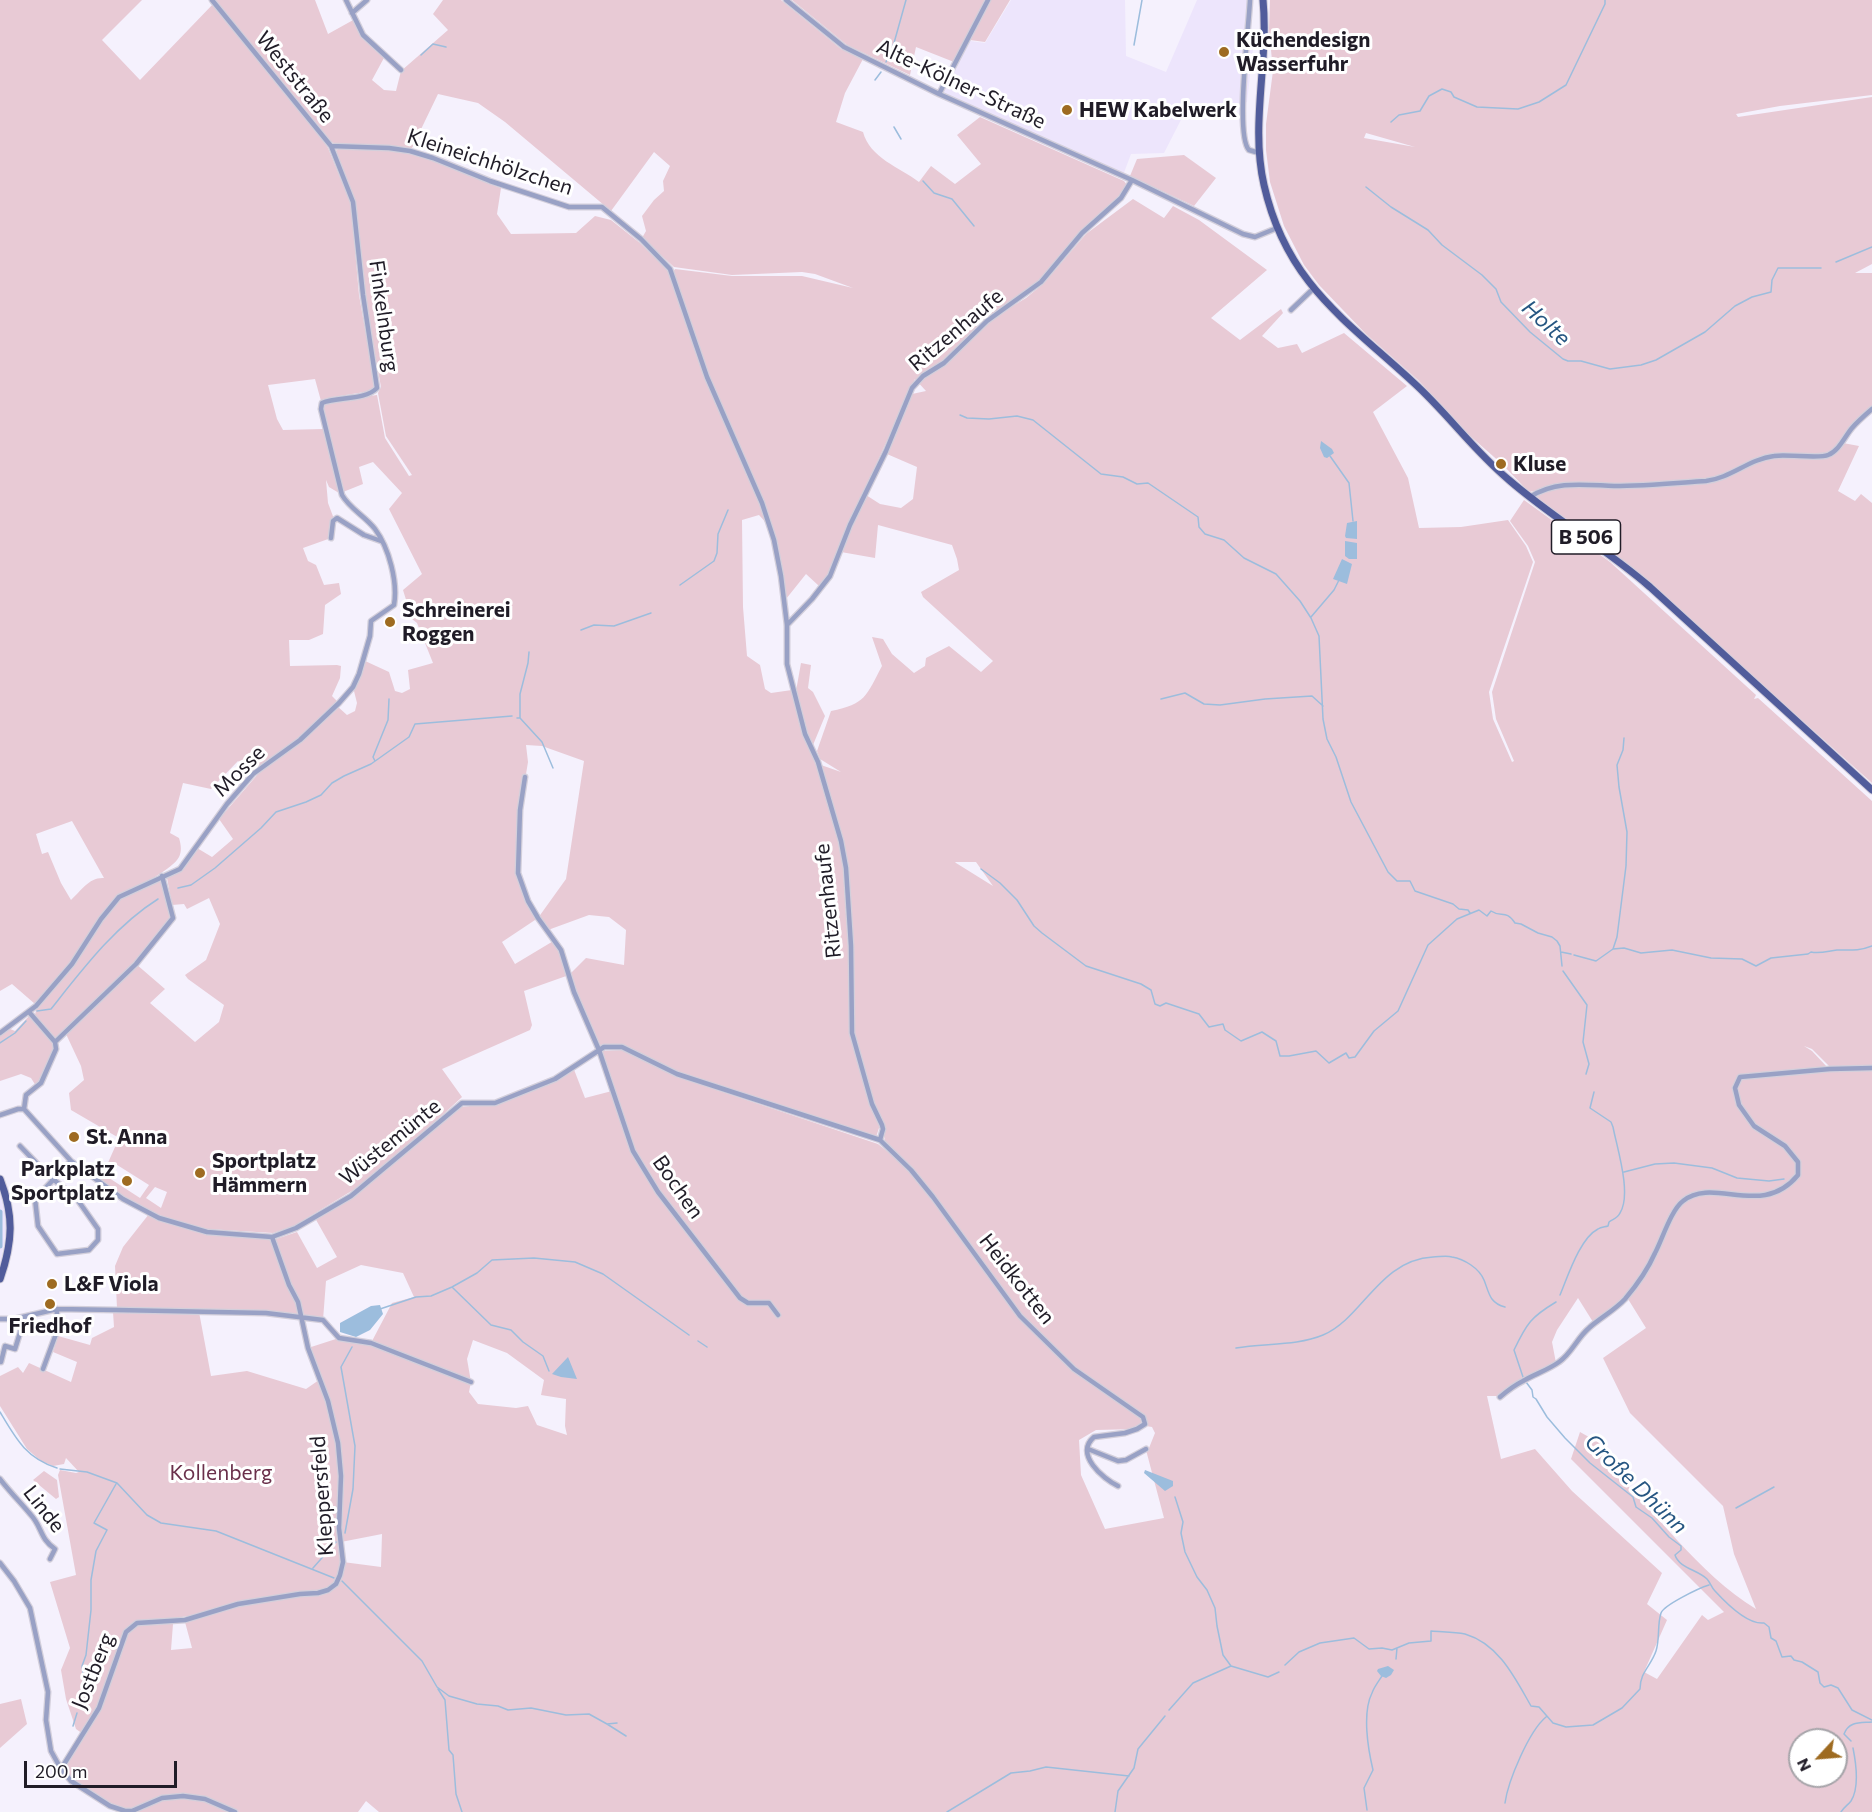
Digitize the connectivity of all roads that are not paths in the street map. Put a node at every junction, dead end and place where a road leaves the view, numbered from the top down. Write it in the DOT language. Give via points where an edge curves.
graph roads {
  1 [pos="212,0"];
  2 [pos="346,0"];
  3 [pos="367,0"];
  4 [pos="786,0"];
  5 [pos="988,0"];
  6 [pos="1250,0"];
  7 [pos="1263,0"];
  8 [pos="352,13"];
  9 [pos="401,70"];
  10 [pos="939,94"];
  11 [pos="331,146"];
  12 [pos="1259,153"];
  13 [pos="1132,180"];
  14 [pos="602,207"];
  15 [pos="1277,228"];
  16 [pos="1313,288"];
  17 [pos="1291,310"];
  18 [pos="1872,409"];
  19 [pos="1530,497"];
  20 [pos="331,538"];
  21 [pos="382,541"];
  22 [pos="787,625"];
  23 [pos="347,694"];
  24 [pos="525,777"];
  25 [pos="1872,790"];
  26 [pos="162,876"];
  27 [pos="29,1012"];
  28 [pos="0,1033"];
  29 [pos="55,1042"];
  30 [pos="599,1050"];
  31 [pos="1872,1068"];
  32 [pos="24,1109"];
  33 [pos="0,1116"];
  34 [pos="880,1140"];
  35 [pos="20,1146"];
  36 [pos="71,1161"];
  37 [pos="0,1179"];
  38 [pos="55,1180"];
  39 [pos="272,1237"];
  40 [pos="0,1279"];
  41 [pos="57,1310"];
  42 [pos="778,1315"];
  43 [pos="24,1317"];
  44 [pos="302,1317"];
  45 [pos="0,1319"];
  46 [pos="0,1362"];
  47 [pos="43,1369"];
  48 [pos="471,1382"];
  49 [pos="1500,1397"];
  50 [pos="1088,1449"];
  51 [pos="1146,1449"];
  52 [pos="0,1479"];
  53 [pos="1118,1486"];
  54 [pos="50,1559"];
  55 [pos="0,1563"];
  56 [pos="213,1611"];
  57 [pos="61,1768"];
  58 [pos="235,1812"];
  1 -- 11 [label="street, Weststraße"];
  2 -- 8 [label="street"];
  3 -- 8 [label="street"];
  4 -- 10 [label="street, Alte-Kölner-Straße" via="844,46"];
  5 -- 10 [label="street"];
  6 -- 12 [label="street" via="1243,96 1245,141 1249,150"];
  7 -- 12 [label="main road, B 506"];
  8 -- 9 [label="street" via="363,35"];
  10 -- 13 [label="street, Alte-Kölner-Straße"];
  11 -- 14 [label="street, Kleineichhölzchen" via="410,152 568,207"];
  11 -- 21 [label="street, Finkelnburg" via="353,202 376,388 372,393 328,400 321,409 342,495"];
  12 -- 15 [label="main road, B 506"];
  13 -- 15 [label="street, Alte-Kölner-Straße" via="1251,237"];
  13 -- 22 [label="street, Ritzenhaufe" via="1121,198 1082,233 1041,282 987,321 912,388 830,576"];
  14 -- 22 [label="street, Ritzenhaufe" via="670,269 707,377 762,503 774,540"];
  15 -- 16 [label="main road, B 506"];
  16 -- 17 [label="street"];
  16 -- 19 [label="main road, B 506" via="1426,394 1497,470"];
  18 -- 19 [label="street" via="1834,452 1825,456 1767,457 1704,481 1615,486 1568,484"];
  19 -- 25 [label="main road, B 506" via="1650,586"];
  20 -- 21 [label="street" via="337,518"];
  21 -- 23 [label="street, Finkelnburg" via="392,574 394,605 371,621 363,660"];
  22 -- 34 [label="street, Ritzenhaufe" via="787,664 844,859 851,945 852,1033 882,1125"];
  23 -- 26 [label="street, Mosse" via="300,740 254,774 180,869"];
  24 -- 30 [label="street" via="518,873 528,901 561,950"];
  26 -- 27 [label="street, Mosse" via="119,897 72,964"];
  26 -- 29 [label="street" via="173,918 136,964"];
  27 -- 28 [label="street, Mosse"];
  27 -- 29 [label="street"];
  29 -- 32 [label="street" via="56,1049 41,1083 26,1095"];
  30 -- 34 [label="street" via="622,1047 687,1077"];
  30 -- 39 [label="street, Wüstemünte" via="555,1079 495,1103 462,1103 351,1196 296,1228"];
  30 -- 42 [label="street, Bochen" via="630,1143 647,1176 740,1298 748,1304 765,1302"];
  31 -- 49 [label="street" via="1740,1077 1735,1088 1739,1105 1754,1126 1785,1146 1798,1162 1798,1176 1790,1185 1768,1195 1712,1193 1682,1201 1654,1256 1624,1300 1587,1330 1569,1355"];
  32 -- 33 [label="street"];
  32 -- 36 [label="street, Wüstemünte"];
  34 -- 50 [label="street, Heidkotten" via="933,1197 1020,1316 1074,1369 1143,1417 1145,1424 1137,1430 1094,1437"];
  35 -- 38 [label="street"];
  36 -- 38 [label="street"];
  36 -- 39 [label="street, Wüstemünte" via="123,1199 159,1218 207,1232"];
  37 -- 40 [label="main road" via="11,1226 9,1254"];
  38 -- 38 [label="street" via="35,1199 38,1226 57,1254 89,1250 98,1240 98,1229 77,1198"];
  39 -- 44 [label="street, Kleppersfeld"];
  41 -- 43 [label="street"];
  41 -- 44 [label="street" via="209,1311"];
  41 -- 47 [label="street" via="56,1334"];
  43 -- 45 [label="street"];
  43 -- 46 [label="street" via="15,1349 5,1347"];
  44 -- 48 [label="street" via="323,1320 339,1338 371,1343"];
  44 -- 56 [label="street, Kleppersfeld" via="338,1443 343,1562 340,1575 336,1584 318,1593"];
  50 -- 51 [label="street" via="1118,1461"];
  50 -- 53 [label="street" via="1096,1470"];
  52 -- 54 [label="street, Linde" via="33,1517 46,1543 55,1549"];
  55 -- 57 [label="street, Jostberg" via="30,1608 48,1692 46,1720 51,1751"];
  56 -- 57 [label="street, Jostberg" via="185,1620 137,1623 126,1632 99,1708"];
  57 -- 58 [label="street, Jostberg" via="70,1781 125,1811 162,1798 183,1796 206,1799"];
}
